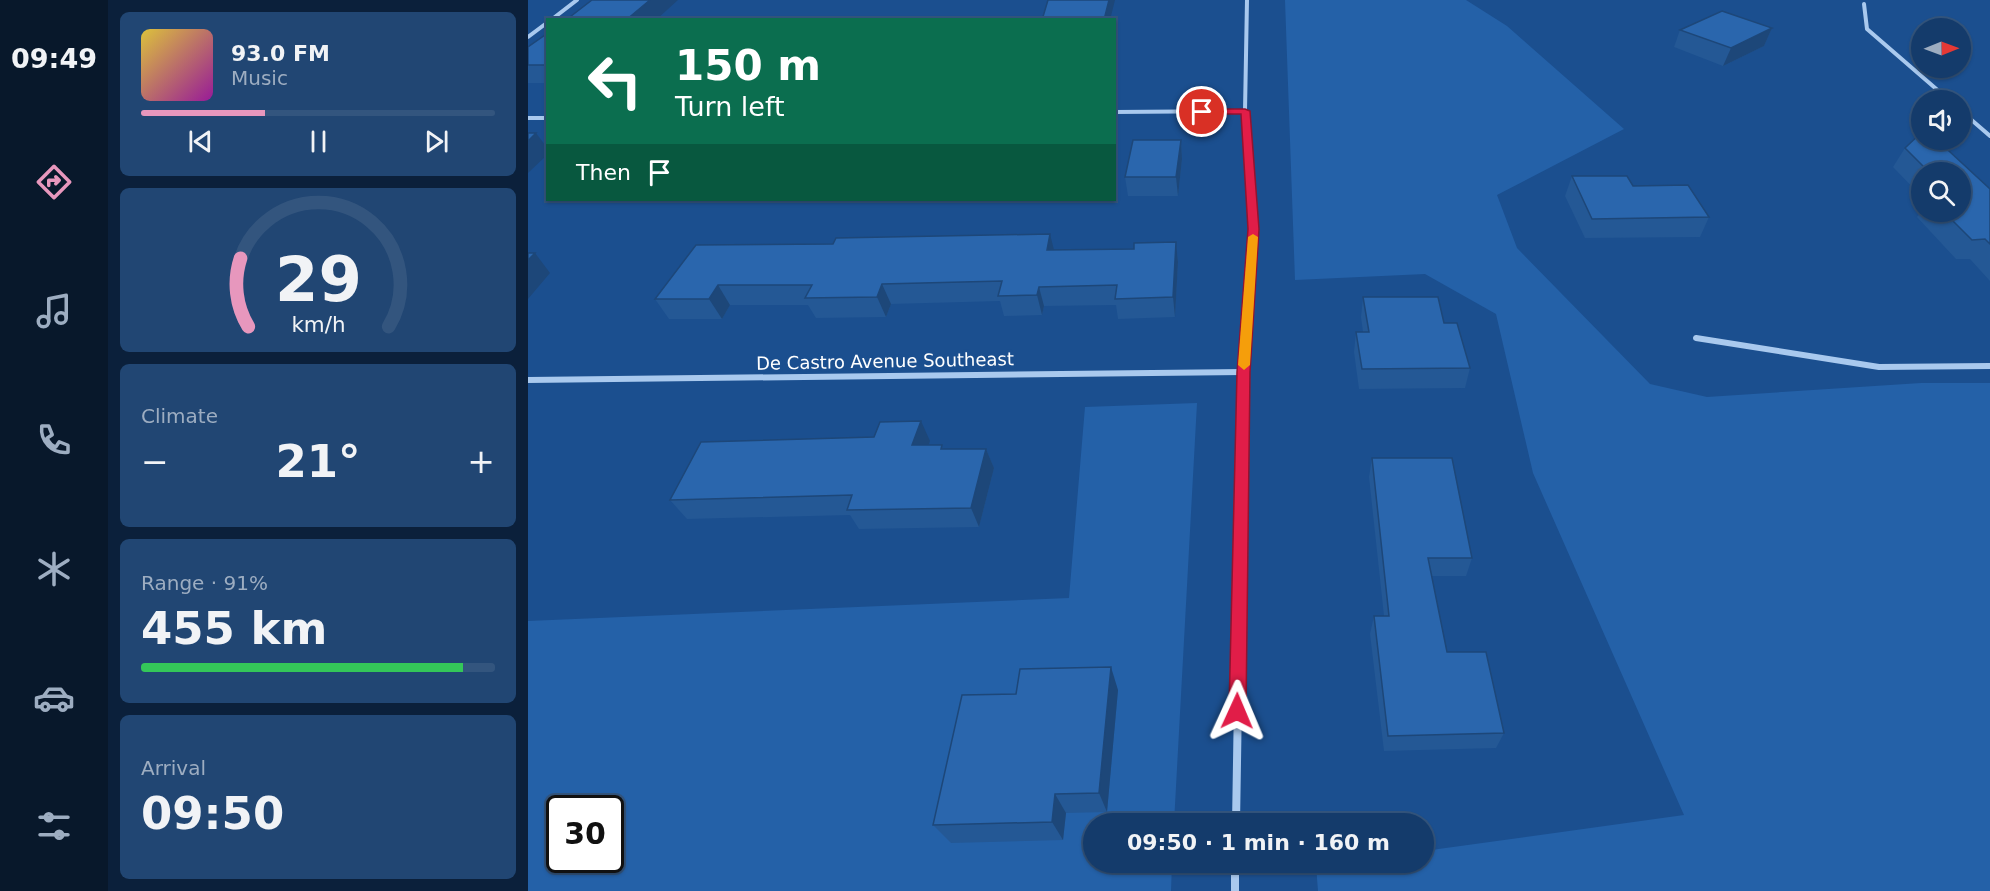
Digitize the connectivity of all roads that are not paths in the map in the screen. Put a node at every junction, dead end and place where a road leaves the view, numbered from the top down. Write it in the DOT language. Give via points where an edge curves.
graph roads {
  1 [pos="577,0"];
  2 [pos="1247,0"];
  3 [pos="1864,4"];
  4 [pos="553,18"];
  5 [pos="546,23"];
  6 [pos="528,37"];
  7 [pos="1937,90"];
  8 [pos="1245,111"];
  9 [pos="1116,112"];
  10 [pos="528,118"];
  11 [pos="546,118"];
  12 [pos="1971,120"];
  13 [pos="1990,136"];
  14 [pos="1696,339"];
  15 [pos="1990,366"];
  16 [pos="1243,372"];
  17 [pos="528,380"];
  18 [pos="1236,813"];
  19 [pos="1235,873"];
  20 [pos="1235,891"];
  1 -- 4 [label="street"];
  2 -- 8 [label="street"];
  3 -- 7 [label="street" via="1867,29"];
  5 -- 6 [label="street"];
  8 -- 9 [label="street"];
  8 -- 16 [label="street" via="1254,229"];
  10 -- 11 [label="street"];
  12 -- 13 [label="street"];
  14 -- 15 [label="street" via="1879,367"];
  16 -- 17 [label="street, De Castro Avenue Southeast"];
  16 -- 18 [label="street"];
  19 -- 20 [label="street"];
}
